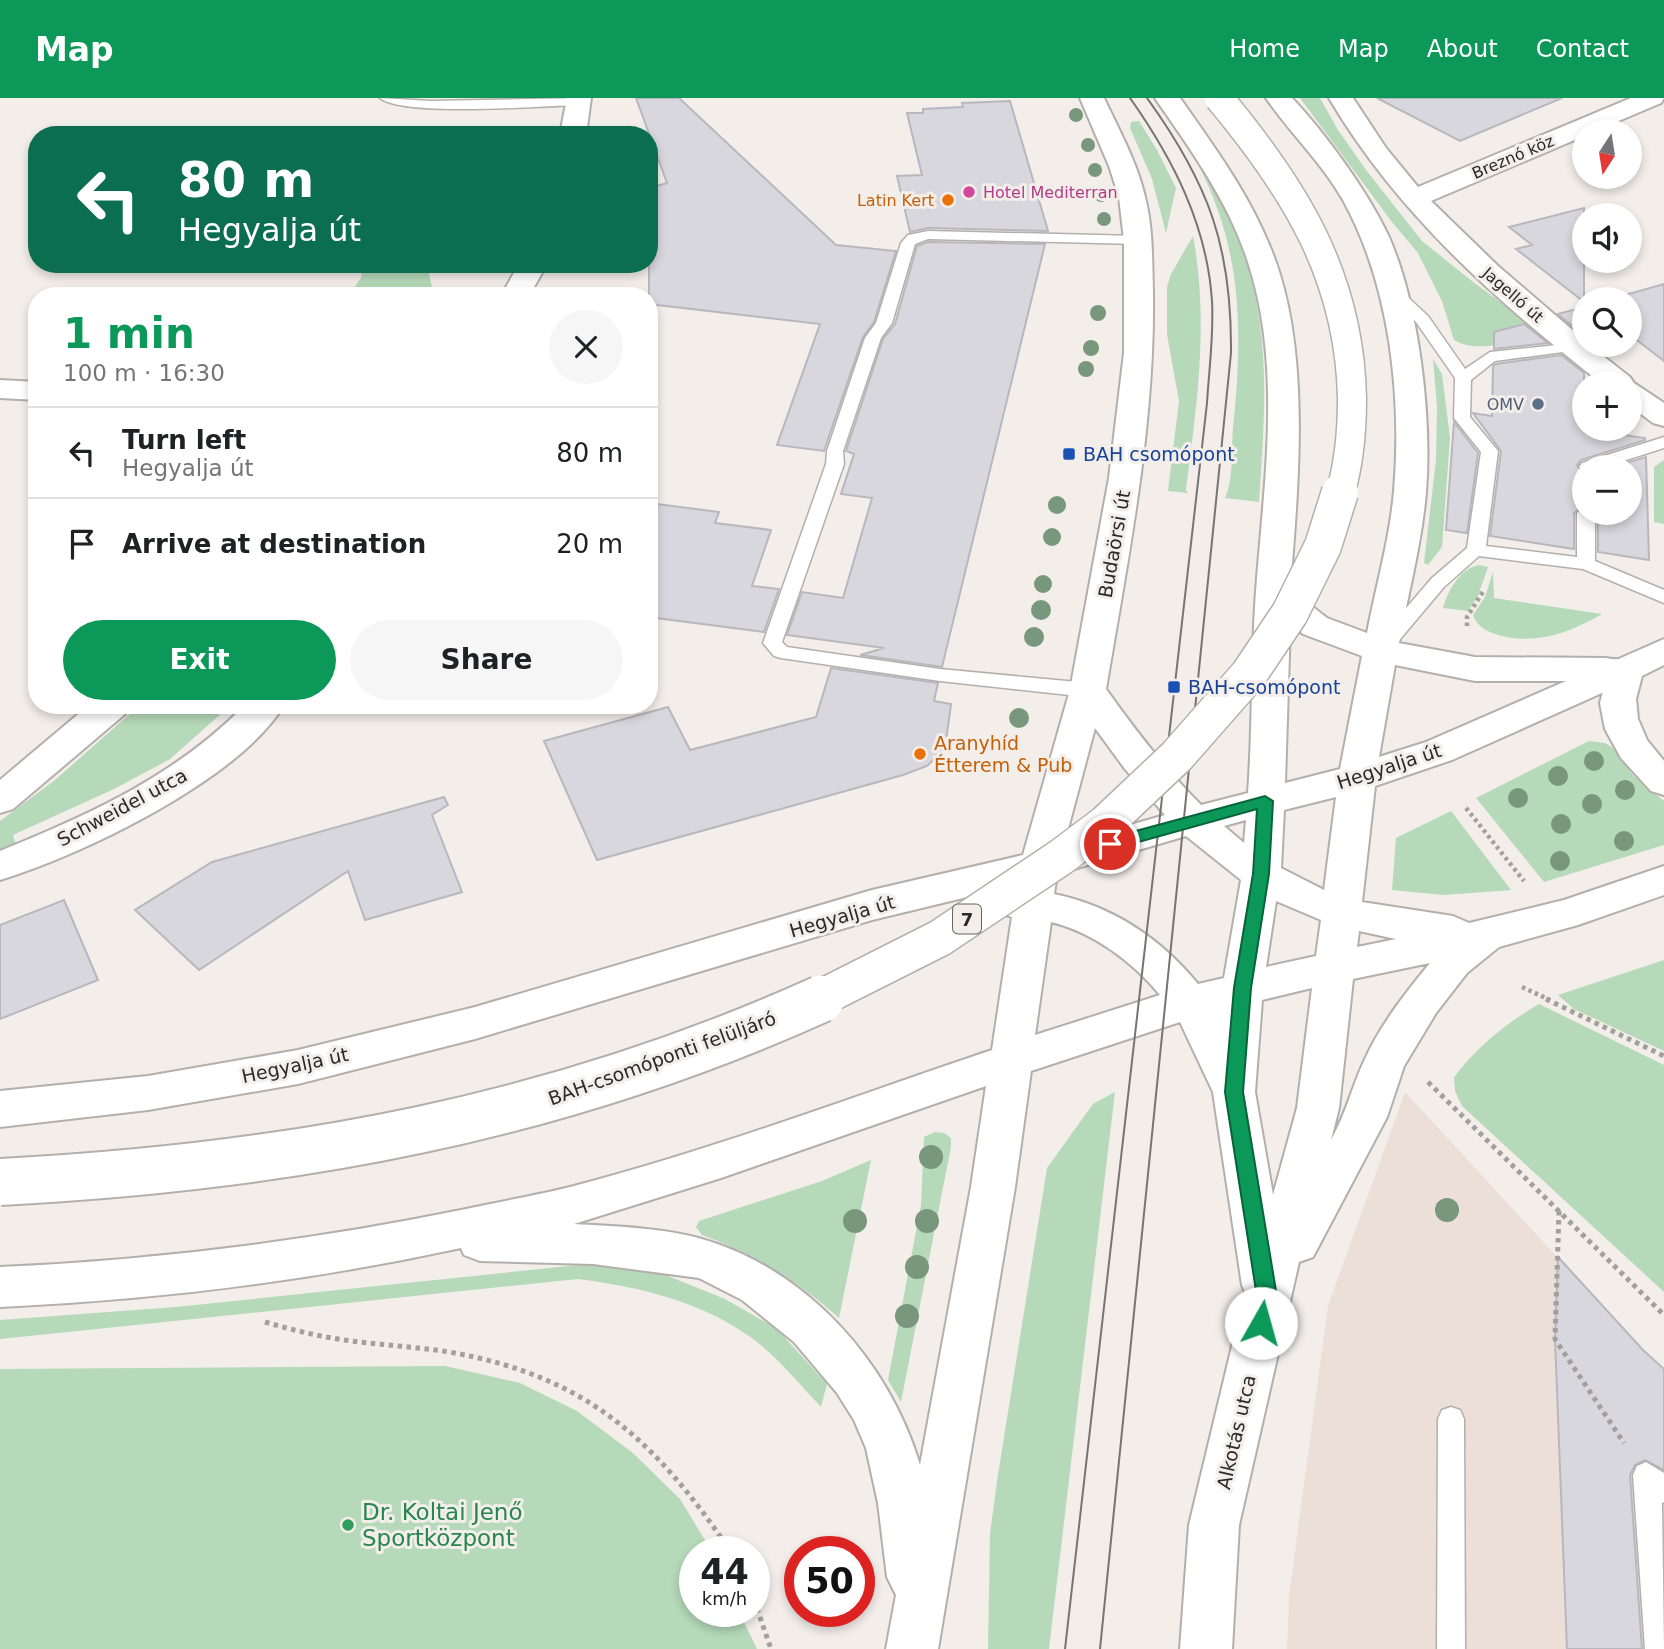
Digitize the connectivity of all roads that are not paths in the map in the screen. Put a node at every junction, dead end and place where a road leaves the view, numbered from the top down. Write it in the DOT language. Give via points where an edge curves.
graph roads {
  1 [pos="387,98"];
  2 [pos="1092,98"];
  3 [pos="1167,98"];
  4 [pos="1219,98"];
  5 [pos="1278,98"];
  6 [pos="1341,98"];
  7 [pos="1652,98"];
  8 [pos="578,99"];
  9 [pos="574,126"];
  10 [pos="1413,199"];
  11 [pos="1138,240"];
  12 [pos="1394,292"];
  13 [pos="1570,346"];
  14 [pos="1603,371"];
  15 [pos="1463,378"];
  16 [pos="0,389"];
  17 [pos="28,391"];
  18 [pos="1642,401"];
  19 [pos="1664,417"];
  20 [pos="1664,442"];
  21 [pos="1624,455"];
  22 [pos="1586,525"];
  23 [pos="1476,550"];
  24 [pos="1586,564"];
  25 [pos="1273,593"];
  26 [pos="1664,597"];
  27 [pos="1380,650"];
  28 [pos="1664,651"];
  29 [pos="1626,669"];
  30 [pos="1088,691"];
  31 [pos="101,714"];
  32 [pos="258,714"];
  33 [pos="1357,778"];
  34 [pos="1664,782"];
  35 [pos="0,800"];
  36 [pos="1265,801"];
  37 [pos="1192,821"];
  38 [pos="0,866"];
  39 [pos="1261,874"];
  40 [pos="1664,880"];
  41 [pos="1037,884"];
  42 [pos="1340,911"];
  43 [pos="1488,934"];
  44 [pos="1336,967"];
  45 [pos="1243,988"];
  46 [pos="1189,1003"];
  47 [pos="1011,1062"];
  48 [pos="1234,1092"];
  49 [pos="0,1109"];
  50 [pos="0,1182"];
  51 [pos="418,1239"];
  52 [pos="0,1287"];
  53 [pos="1267,1297"];
  54 [pos="1451,1419"];
  55 [pos="1655,1483"];
  56 [pos="915,1631"];
  57 [pos="1206,1649"];
  58 [pos="1451,1649"];
  59 [pos="1659,1649"];
  1 -- 8 [label="lane" via="430,105"];
  2 -- 11 [label="main road, Budaörsi út" via="1122,166"];
  3 -- 25 [label="main road" via="1224,179 1261,258 1273,302 1280,346 1284,468"];
  4 -- 50 [label="main road, BAH-csomóponti felüljáró / 7, bridge" via="1287,184 1334,280 1352,376 1348,456 1330,529 1276,635 1221,711 1094,834 929,944 739,1034 616,1077 512,1110 249,1162 82,1179"];
  5 -- 12 [label="main road" via="1354,197 1376,237"];
  6 -- 10 [label="main road, Jagelló út" via="1358,128"];
  7 -- 10 [label="main road, Breznó köz"];
  8 -- 9 [label="main road"];
  10 -- 13 [label="main road, Jagelló út" via="1467,255"];
  11 -- 30 [label="main road, Budaörsi út" via="1139,353 1125,478"];
  11 -- 30 [label="lane" via="928,235 908,243 772,643 781,652"];
  12 -- 15 [label="lane" via="1422,319"];
  12 -- 27 [label="main road" via="1412,411 1410,493"];
  13 -- 14 [label="main road, Jagelló út"];
  13 -- 15 [label="lane" via="1490,357"];
  15 -- 23 [label="lane" via="1462,418 1490,451"];
  16 -- 17 [label="main road"];
  18 -- 19 [label="main road"];
  20 -- 21 [label="lane"];
  22 -- 24 [label="lane"];
  23 -- 24 [label="lane"];
  23 -- 27 [label="lane" via="1434,586"];
  24 -- 26 [label="lane"];
  25 -- 27 [label="main road" via="1315,626"];
  25 -- 36 [label="main road"];
  27 -- 29 [label="main road" via="1475,669"];
  27 -- 33 [label="main road"];
  28 -- 29 [label="main road, Hegyalja út"];
  29 -- 33 [label="main road, Hegyalja út" via="1439,751"];
  29 -- 34 [label="main road" via="1618,706 1625,734"];
  30 -- 37 [label="main road" via="1143,767"];
  30 -- 41 [label="main road, Budaörsi út"];
  31 -- 35 [label="main road"];
  32 -- 38 [label="main road, Schweidel utca" via="181,779 91,828"];
  33 -- 36 [label="main road, Hegyalja út"];
  33 -- 42 [label="main road"];
  36 -- 37 [label="main road, Hegyalja út"];
  36 -- 39 [label="main road, Alkotás utca"];
  37 -- 39 [label="main road"];
  37 -- 41 [label="main road, Hegyalja út"];
  39 -- 42 [label="main road"];
  39 -- 45 [label="main road, Alkotás utca"];
  40 -- 43 [label="main road" via="1555,918"];
  41 -- 46 [label="main road" via="1071,913 1114,931 1143,952"];
  41 -- 47 [label="main road"];
  41 -- 49 [label="main road, Hegyalja út" via="967,901 872,905 475,1023 310,1063 148,1093"];
  42 -- 43 [label="main road" via="1407,927"];
  42 -- 44 [label="main road"];
  43 -- 44 [label="main road"];
  43 -- 53 [label="main road" via="1453,962 1384,1062 1366,1117"];
  44 -- 45 [label="main road"];
  44 -- 53 [label="main road" via="1318,1108"];
  45 -- 46 [label="main road"];
  45 -- 48 [label="main road, Alkotás utca"];
  46 -- 47 [label="main road"];
  46 -- 48 [label="main road"];
  47 -- 51 [label="main road" via="697,1169 575,1205"];
  47 -- 56 [label="main road"];
  48 -- 53 [label="main road, Alkotás utca"];
  51 -- 52 [label="main road" via="294,1260"];
  51 -- 56 [label="main road" via="612,1244 703,1259 761,1288 802,1319 853,1377 884,1430 901,1489"];
  53 -- 57 [label="main road, Alkotás utca" via="1214,1525"];
  54 -- 58 [label="lane"];
  55 -- 59 [label="lane"];
}
